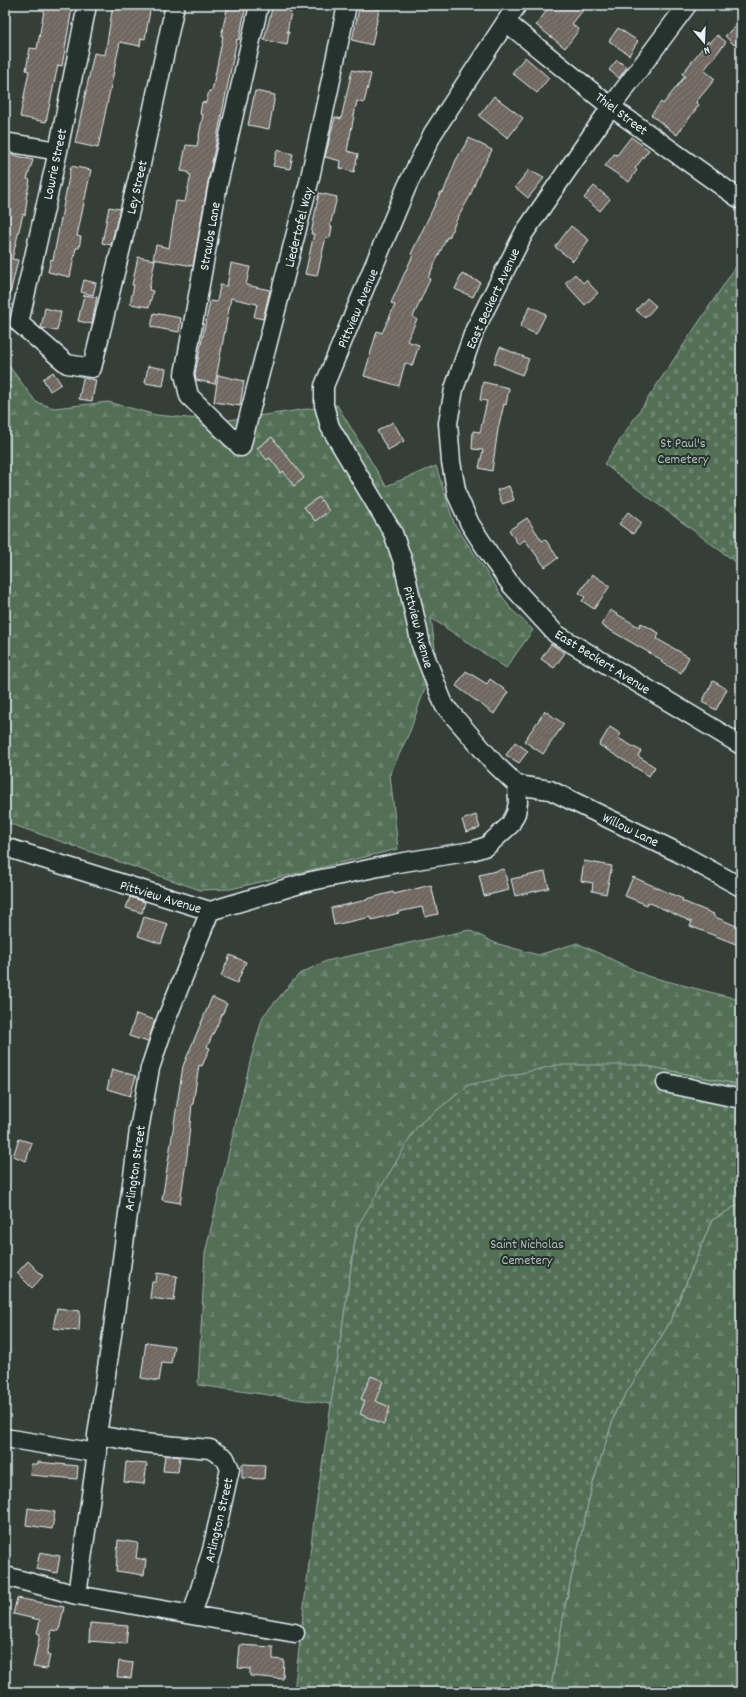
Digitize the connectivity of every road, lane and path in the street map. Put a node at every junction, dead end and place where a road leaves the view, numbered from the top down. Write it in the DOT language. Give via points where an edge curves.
graph roads {
  1 [pos="87,5"];
  2 [pos="175,5"];
  3 [pos="260,5"];
  4 [pos="347,5"];
  5 [pos="517,5"];
  6 [pos="687,5"];
  7 [pos="506,22"];
  8 [pos="611,106"];
  9 [pos="5,142"];
  10 [pos="58,151"];
  11 [pos="741,200"];
  12 [pos="19,323"];
  13 [pos="241,448"];
  14 [pos="741,745"];
  15 [pos="517,785"];
  16 [pos="5,847"];
  17 [pos="741,887"];
  18 [pos="210,911"];
  19 [pos="666,1083"];
  20 [pos="741,1099"];
  21 [pos="97,1435"];
  22 [pos="5,1438"];
  23 [pos="97,1453"];
  24 [pos="5,1576"];
  25 [pos="77,1595"];
  26 [pos="192,1615"];
  27 [pos="295,1633"];
  1 -- 10 [label="street, Lowrie Street"];
  2 -- 12 [label="street, Ley Street" via="140,169 92,368 67,364"];
  3 -- 13 [label="street, Straubs Lane" via="218,184 184,374 189,396"];
  4 -- 13 [label="street, Liedertafel Way" via="309,182"];
  5 -- 7 [label="street, Pittview Avenue"];
  6 -- 8 [label="street, East Beckert Avenue"];
  7 -- 8 [label="street, Thiel Street"];
  7 -- 15 [label="street, Pittview Avenue" via="433,133 410,179 324,386 324,405 330,427 393,533 403,562 421,645 444,705 495,764"];
  8 -- 11 [label="street, Thiel Street"];
  8 -- 14 [label="street, East Beckert Avenue" via="524,233 475,329 454,389 448,423 457,495 470,524 494,561 512,586 556,634"];
  9 -- 10 [label="street"];
  10 -- 12 [label="street, Lowrie Street"];
  15 -- 17 [label="street, Willow Lane" via="550,790 679,853"];
  15 -- 18 [label="street, Pittview Avenue" via="516,813 510,825 487,846 307,882"];
  16 -- 18 [label="street, Pittview Avenue"];
  18 -- 21 [label="street, Arlington Street" via="166,1020 150,1068 139,1130"];
  19 -- 20 [label="street"];
  21 -- 23 [label="street, Arlington Street"];
  21 -- 26 [label="street, Arlington Street" via="143,1443 210,1449 225,1458 230,1469 228,1482 212,1550"];
  22 -- 23 [label="street"];
  23 -- 25 [label="street, Arlington Street"];
  24 -- 25 [label="street"];
  25 -- 26 [label="street"];
  26 -- 27 [label="street"];
}
